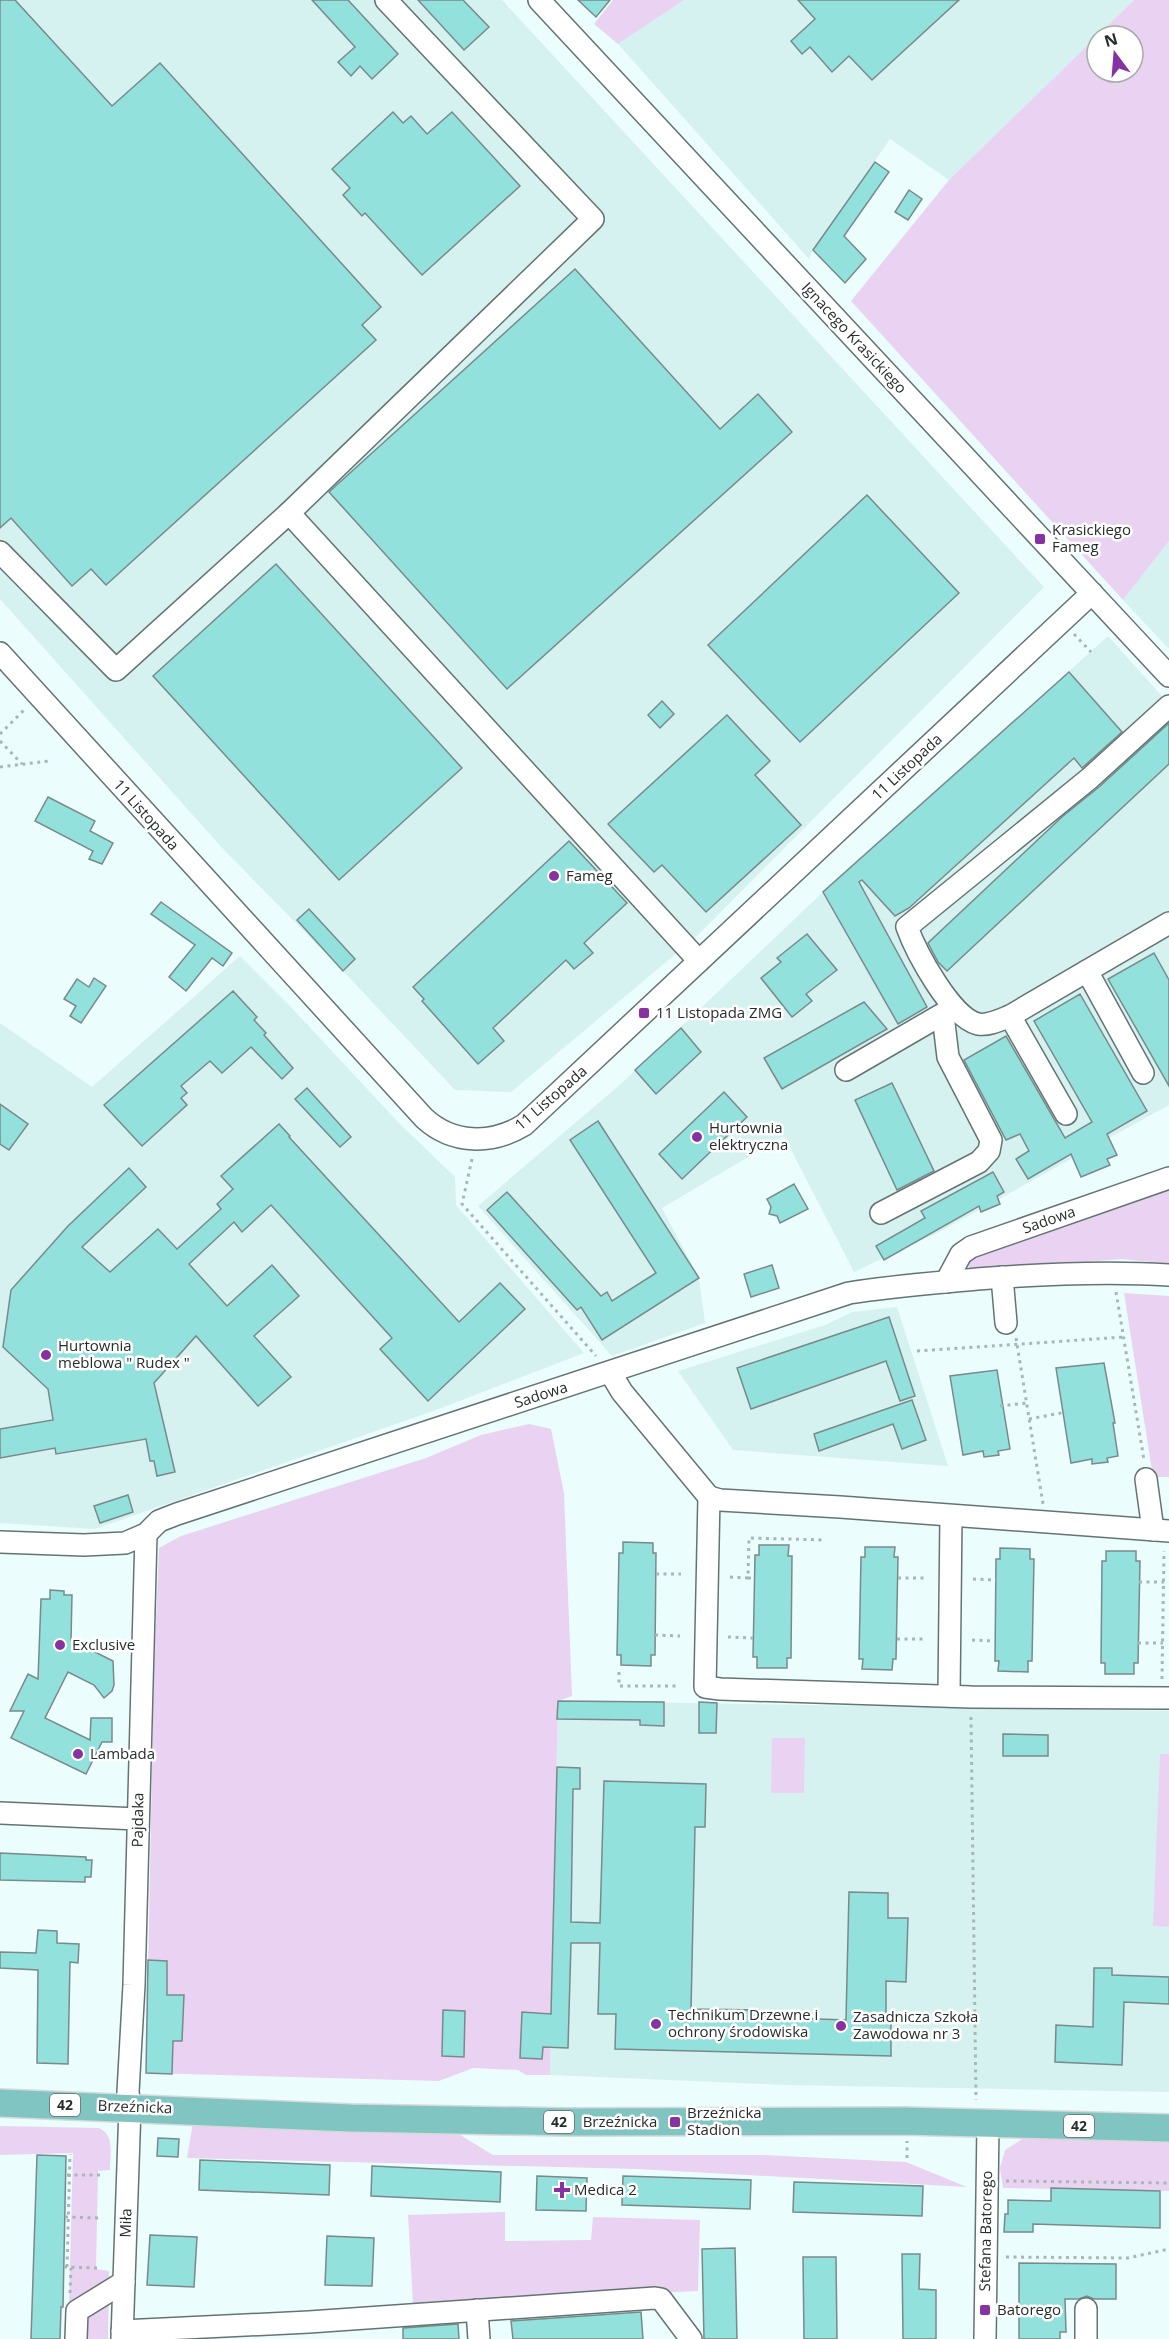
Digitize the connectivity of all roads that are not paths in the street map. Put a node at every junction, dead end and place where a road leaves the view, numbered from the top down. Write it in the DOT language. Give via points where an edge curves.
graph roads {
  1 [pos="386,0"];
  2 [pos="539,0"];
  3 [pos="289,513"];
  4 [pos="0,552"];
  5 [pos="1092,593"];
  6 [pos="0,653"];
  7 [pos="1169,676"];
  8 [pos="1169,706"];
  9 [pos="1169,923"];
  10 [pos="699,961"];
  11 [pos="1086,971"];
  12 [pos="948,1011"];
  13 [pos="1010,1016"];
  14 [pos="846,1070"];
  15 [pos="1143,1073"];
  16 [pos="1066,1114"];
  17 [pos="1169,1178"];
  18 [pos="881,1213"];
  19 [pos="1169,1275"];
  20 [pos="1002,1277"];
  21 [pos="946,1282"];
  22 [pos="1011,1327"];
  23 [pos="610,1372"];
  24 [pos="1146,1479"];
  25 [pos="709,1497"];
  26 [pos="951,1516"];
  27 [pos="146,1534"];
  28 [pos="1162,1534"];
  29 [pos="0,1542"];
  30 [pos="1166,1689"];
  31 [pos="949,1695"];
  32 [pos="0,1813"];
  33 [pos="138,1819"];
  34 [pos="0,2103"];
  35 [pos="130,2107"];
  36 [pos="982,2114"];
  37 [pos="1169,2128"];
  38 [pos="124,2282"];
  39 [pos="1086,2309"];
  40 [pos="477,2310"];
  41 [pos="310,2331"];
  42 [pos="122,2335"];
  43 [pos="76,2339"];
  44 [pos="479,2339"];
  45 [pos="691,2339"];
  46 [pos="985,2339"];
  47 [pos="1086,2339"];
  1 -- 3 [label="street" via="593,219"];
  2 -- 5 [label="street, Ignacego Krasickiego"];
  3 -- 4 [label="street" via="116,670"];
  3 -- 10 [label="street"];
  5 -- 7 [label="street, Ignacego Krasickiego"];
  5 -- 10 [label="street, 11 Listopada"];
  6 -- 10 [label="street, 11 Listopada" via="424,1118 443,1133 475,1139 499,1136 524,1125"];
  8 -- 12 [label="street" via="1090,778 908,927 915,949"];
  9 -- 11 [label="street"];
  11 -- 13 [label="street"];
  11 -- 15 [label="street"];
  12 -- 13 [label="street" via="977,1024 994,1023"];
  12 -- 14 [label="street"];
  12 -- 18 [label="street" via="948,1057 991,1140 989,1151 979,1162"];
  13 -- 16 [label="street"];
  17 -- 21 [label="street, Sadowa" via="970,1247 961,1254"];
  19 -- 20 [label="street, Sadowa" via="1116,1271"];
  20 -- 21 [label="street, Sadowa"];
  20 -- 22 [label="street"];
  21 -- 23 [label="street, Sadowa" via="849,1293"];
  23 -- 25 [label="street" via="622,1392"];
  23 -- 27 [label="street, Sadowa" via="177,1514 159,1521"];
  24 -- 28 [label="street"];
  25 -- 26 [label="street"];
  25 -- 31 [label="street" via="705,1687"];
  26 -- 28 [label="street"];
  26 -- 31 [label="street"];
  27 -- 29 [label="street, Sadowa" via="125,1543 95,1545"];
  27 -- 33 [label="street, Pajdaka"];
  30 -- 31 [label="street"];
  32 -- 33 [label="street"];
  33 -- 35 [label="street, Pajdaka"];
  34 -- 35 [label="main road, Brzeźnicka / 42"];
  35 -- 36 [label="main road, Brzeźnicka / 42" via="570,2122 904,2121"];
  35 -- 38 [label="street, Miła"];
  36 -- 37 [label="main road, Brzeźnicka / 42"];
  36 -- 46 [label="street, Stefana Batorego"];
  38 -- 42 [label="street, Miła"];
  38 -- 43 [label="street" via="77,2311"];
  39 -- 47 [label="street"];
  40 -- 41 [label="street"];
  40 -- 44 [label="street"];
  40 -- 45 [label="street" via="655,2298 661,2299"];
  41 -- 42 [label="street"];
}
